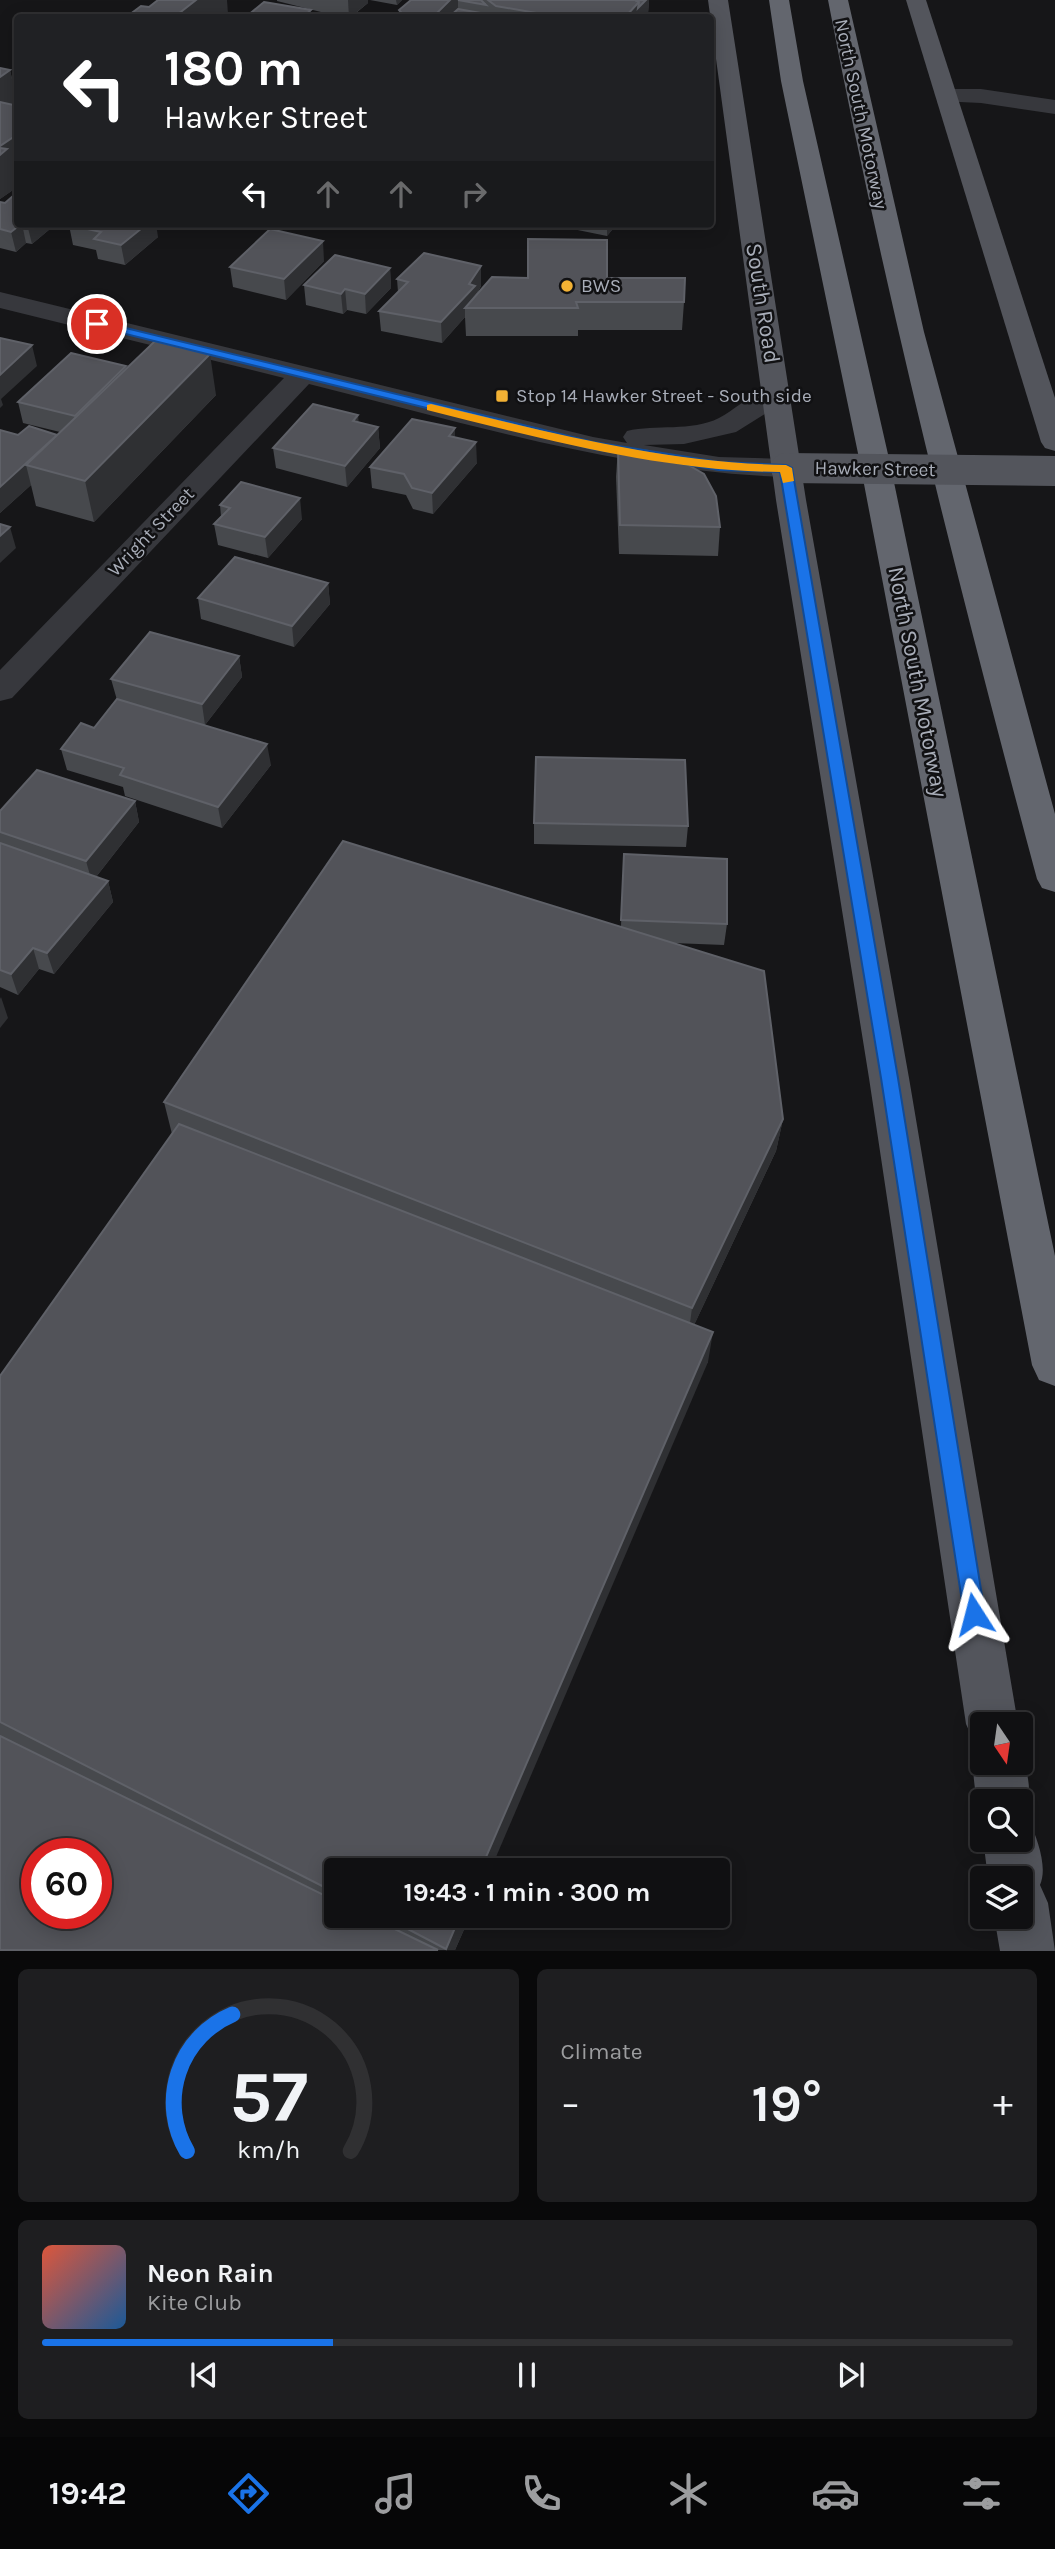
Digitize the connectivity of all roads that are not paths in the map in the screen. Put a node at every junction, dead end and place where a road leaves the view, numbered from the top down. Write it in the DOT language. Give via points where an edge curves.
graph roads {
  1 [pos="719,0"];
  2 [pos="779,0"];
  3 [pos="838,0"];
  4 [pos="916,0"];
  5 [pos="947,96"];
  6 [pos="1055,107"];
  7 [pos="0,300"];
  8 [pos="302,375"];
  9 [pos="777,394"];
  10 [pos="1055,442"];
  11 [pos="593,446"];
  12 [pos="786,468"];
  13 [pos="1055,471"];
  14 [pos="0,690"];
  15 [pos="1055,879"];
  16 [pos="1055,1365"];
  17 [pos="990,1712"];
  18 [pos="1024,1929"];
  19 [pos="1028,1951"];
  1 -- 9 [label="main road, South Road"];
  2 -- 16 [label="highway, North South Motorway"];
  3 -- 15 [label="highway, North South Motorway" via="883,222 957,521"];
  4 -- 5 [label="main road"];
  5 -- 6 [label="street"];
  5 -- 10 [label="main road"];
  7 -- 8 [label="street, Hawker Street"];
  8 -- 11 [label="street, Hawker Street"];
  8 -- 14 [label="street, Wright Street"];
  9 -- 11 [label="street" via="726,426"];
  9 -- 12 [label="main road, South Road"];
  11 -- 12 [label="street, Hawker Street" via="719,466"];
  12 -- 13 [label="main road, Hawker Street, bridge"];
  12 -- 17 [label="main road, South Road"];
  18 -- 19 [label="main road"];
}
